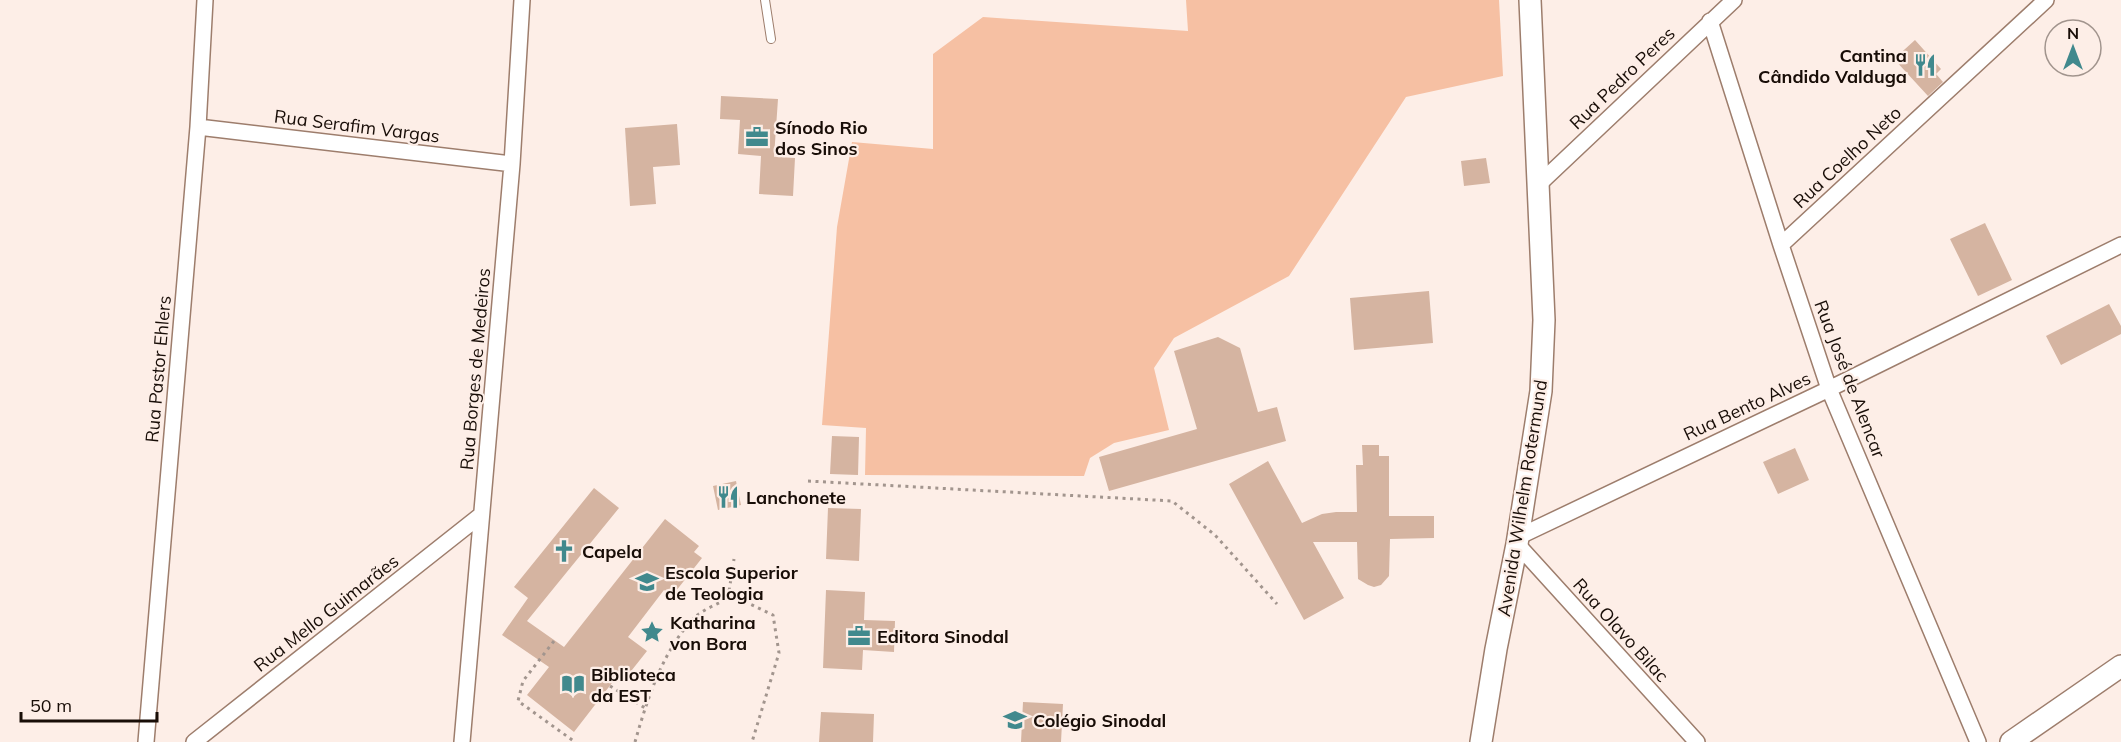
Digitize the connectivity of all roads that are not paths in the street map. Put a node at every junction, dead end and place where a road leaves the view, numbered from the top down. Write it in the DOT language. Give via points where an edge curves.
graph roads {
  1 [pos="205,0"];
  2 [pos="522,0"];
  3 [pos="765,0"];
  4 [pos="1530,0"];
  5 [pos="1734,0"];
  6 [pos="2046,0"];
  7 [pos="1710,21"];
  8 [pos="771,39"];
  9 [pos="198,127"];
  10 [pos="512,164"];
  11 [pos="1538,185"];
  12 [pos="1781,244"];
  13 [pos="2121,245"];
  14 [pos="1829,389"];
  15 [pos="481,515"];
  16 [pos="1517,540"];
  17 [pos="2121,666"];
  18 [pos="146,742"];
  19 [pos="195,742"];
  20 [pos="462,742"];
  21 [pos="1481,742"];
  22 [pos="1697,742"];
  23 [pos="1978,742"];
  24 [pos="2011,742"];
  1 -- 9 [label="street, Rua Pastor Ehlers"];
  2 -- 10 [label="street, Rua Borges de Medeiros"];
  3 -- 8 [label="lane"];
  4 -- 11 [label="street, Avenida Wilhelm Rotermund"];
  5 -- 7 [label="street, Rua Pedro Peres"];
  6 -- 12 [label="street, Rua Coelho Neto"];
  7 -- 11 [label="street, Rua Pedro Peres"];
  7 -- 12 [label="street, Rua José de Alencar"];
  9 -- 10 [label="street, Rua Serafim Vargas"];
  9 -- 18 [label="street, Rua Pastor Ehlers"];
  10 -- 15 [label="street, Rua Borges de Medeiros"];
  11 -- 16 [label="street, Avenida Wilhelm Rotermund" via="1544,320 1541,391"];
  12 -- 14 [label="street, Rua José de Alencar"];
  13 -- 14 [label="street, Rua Bento Alves"];
  14 -- 16 [label="street, Rua Bento Alves"];
  14 -- 23 [label="street, Rua José de Alencar"];
  15 -- 19 [label="street, Rua Mello Guimarães"];
  15 -- 20 [label="street, Rua Borges de Medeiros"];
  16 -- 21 [label="street, Avenida Wilhelm Rotermund"];
  16 -- 22 [label="street, Rua Olavo Bilac"];
  17 -- 24 [label="street"];
}
